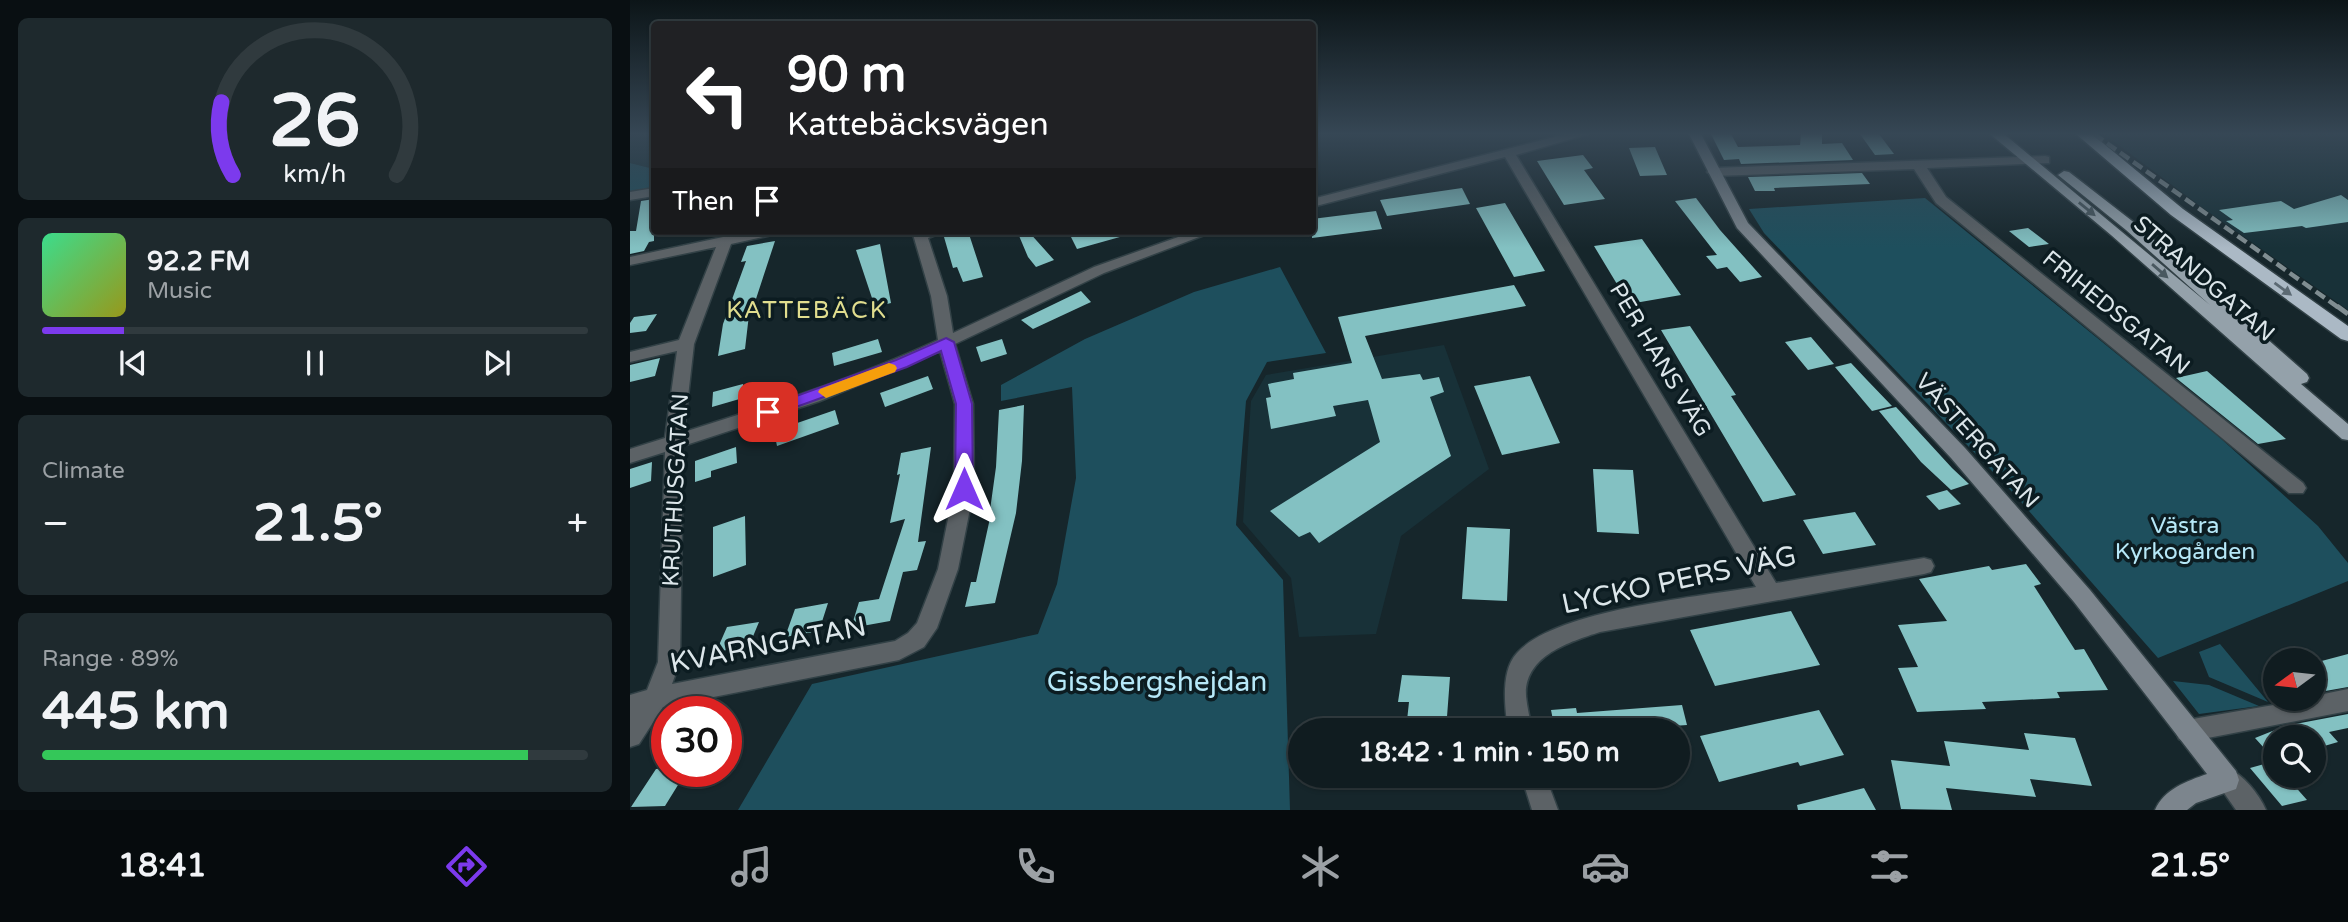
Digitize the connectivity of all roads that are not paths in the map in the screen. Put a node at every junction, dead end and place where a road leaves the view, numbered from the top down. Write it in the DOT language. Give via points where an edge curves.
graph roads {
  1 [pos="1435,172"];
  2 [pos="1520,172"];
  3 [pos="1713,172"];
  4 [pos="1718,172"];
  5 [pos="1923,172"];
  6 [pos="2042,172"];
  7 [pos="2060,172"];
  8 [pos="2129,172"];
  9 [pos="651,193"];
  10 [pos="630,197"];
  11 [pos="1316,202"];
  12 [pos="753,235"];
  13 [pos="921,235"];
  14 [pos="1197,235"];
  15 [pos="725,241"];
  16 [pos="630,261"];
  17 [pos="2348,335"];
  18 [pos="946,342"];
  19 [pos="685,344"];
  20 [pos="630,357"];
  21 [pos="2348,419"];
  22 [pos="2348,434"];
  23 [pos="674,442"];
  24 [pos="630,456"];
  25 [pos="2296,488"];
  26 [pos="1924,566"];
  27 [pos="1770,591"];
  28 [pos="657,696"];
  29 [pos="666,696"];
  30 [pos="651,700"];
  31 [pos="2348,700"];
  32 [pos="651,705"];
  33 [pos="630,706"];
  34 [pos="1518,718"];
  35 [pos="2187,731"];
  36 [pos="630,736"];
  37 [pos="2227,780"];
  38 [pos="1537,788"];
  39 [pos="1545,810"];
  40 [pos="2168,810"];
  41 [pos="2253,810"];
  1 -- 11 [label="street"];
  2 -- 27 [label="street, PER HANS VÄG"];
  3 -- 4 [label="street"];
  3 -- 35 [label="street, VÄSTERGATAN" via="1742,225 1958,453 2082,596"];
  5 -- 25 [label="street, FRIHEDSGATAN" via="1941,200"];
  6 -- 22 [label="main road, STRANDGATAN, one-way"];
  7 -- 21 [label="main road, STRANDGATAN" via="2131,227"];
  8 -- 17 [label="highway, one-way"];
  9 -- 10 [label="street"];
  12 -- 15 [label="street"];
  13 -- 18 [label="street" via="939,296"];
  14 -- 18 [label="street" via="1099,270"];
  15 -- 16 [label="street"];
  15 -- 19 [label="street, KRUTHUSGATAN"];
  18 -- 23 [label="street" via="814,397"];
  18 -- 29 [label="street, KVARNGATAN" via="964,404 964,489 948,569 926,628 899,650"];
  19 -- 20 [label="street"];
  19 -- 23 [label="street, KRUTHUSGATAN"];
  23 -- 24 [label="street"];
  23 -- 28 [label="street, KRUTHUSGATAN" via="670,662"];
  26 -- 27 [label="street, LYCKO PERS VÄG"];
  27 -- 34 [label="street, LYCKO PERS VÄG" via="1600,623 1556,637 1524,660 1514,694"];
  30 -- 33 [label="street, KVARNGATAN"];
  31 -- 35 [label="street"];
  32 -- 36 [label="street, KRUTHUSGATAN"];
  35 -- 37 [label="street, VÄSTERGATAN"];
  37 -- 40 [label="street" via="2188,793"];
  37 -- 41 [label="street"];
  38 -- 39 [label="street"];
}
